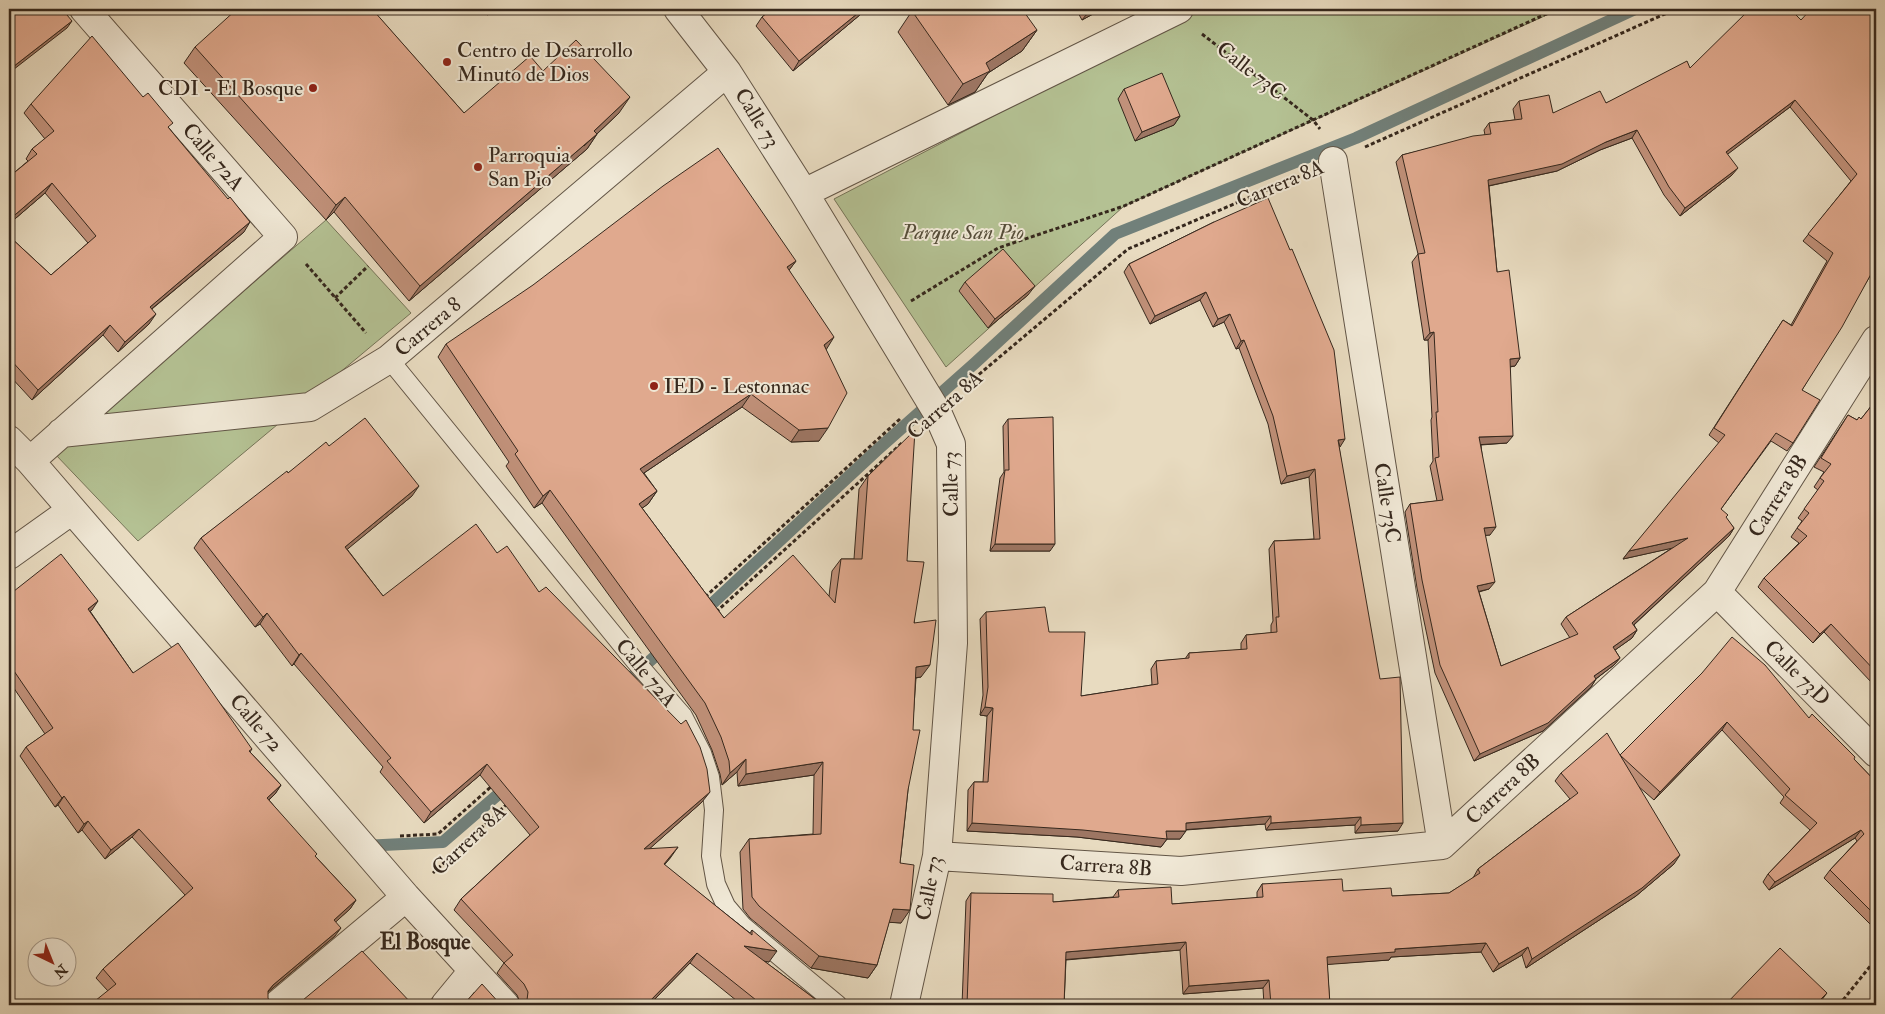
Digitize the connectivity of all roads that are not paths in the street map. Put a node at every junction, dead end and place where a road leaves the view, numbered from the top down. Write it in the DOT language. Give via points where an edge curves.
graph roads {
  1 [pos="84,9"];
  2 [pos="678,9"];
  3 [pos="1176,9"];
  4 [pos="727,72"];
  5 [pos="1333,161"];
  6 [pos="804,193"];
  7 [pos="1876,340"];
  8 [pos="389,360"];
  9 [pos="62,433"];
  10 [pos="9,440"];
  11 [pos="30,461"];
  12 [pos="72,510"];
  13 [pos="9,555"];
  14 [pos="1717,592"];
  15 [pos="1876,753"];
  16 [pos="1442,845"];
  17 [pos="937,856"];
  18 [pos="406,897"];
  19 [pos="473,971"];
  20 [pos="277,1005"];
  21 [pos="445,1005"];
  22 [pos="505,1005"];
  23 [pos="838,1005"];
  24 [pos="904,1005"];
  1 -- 9 [label="street, Calle 72A" via="283,237"];
  2 -- 4 [label="street, Calle 73"];
  3 -- 6 [label="street"];
  4 -- 6 [label="street, Calle 73"];
  4 -- 8 [label="street, Carrera 8"];
  5 -- 16 [label="street, Calle 73C"];
  6 -- 17 [label="street, Calle 73" via="932,404 951,444 953,633"];
  7 -- 14 [label="street, Carrera 8B"];
  8 -- 9 [label="street, Carrera 8" via="310,407"];
  8 -- 23 [label="lane, Calle 72A" via="682,716 702,753 710,777 714,810 711,856 716,884 726,906 743,926"];
  9 -- 11 [label="street"];
  10 -- 11 [label="street, Calle 72"];
  11 -- 12 [label="street, Calle 72"];
  12 -- 13 [label="street"];
  12 -- 18 [label="street, Calle 72"];
  14 -- 15 [label="street, Calle 73D"];
  14 -- 16 [label="street, Carrera 8B"];
  16 -- 17 [label="street, Carrera 8B" via="1181,871"];
  17 -- 24 [label="street, Calle 73"];
  18 -- 19 [label="street, Calle 72"];
  18 -- 20 [label="street"];
  19 -- 21 [label="street"];
  19 -- 22 [label="street, Calle 72"];
}
